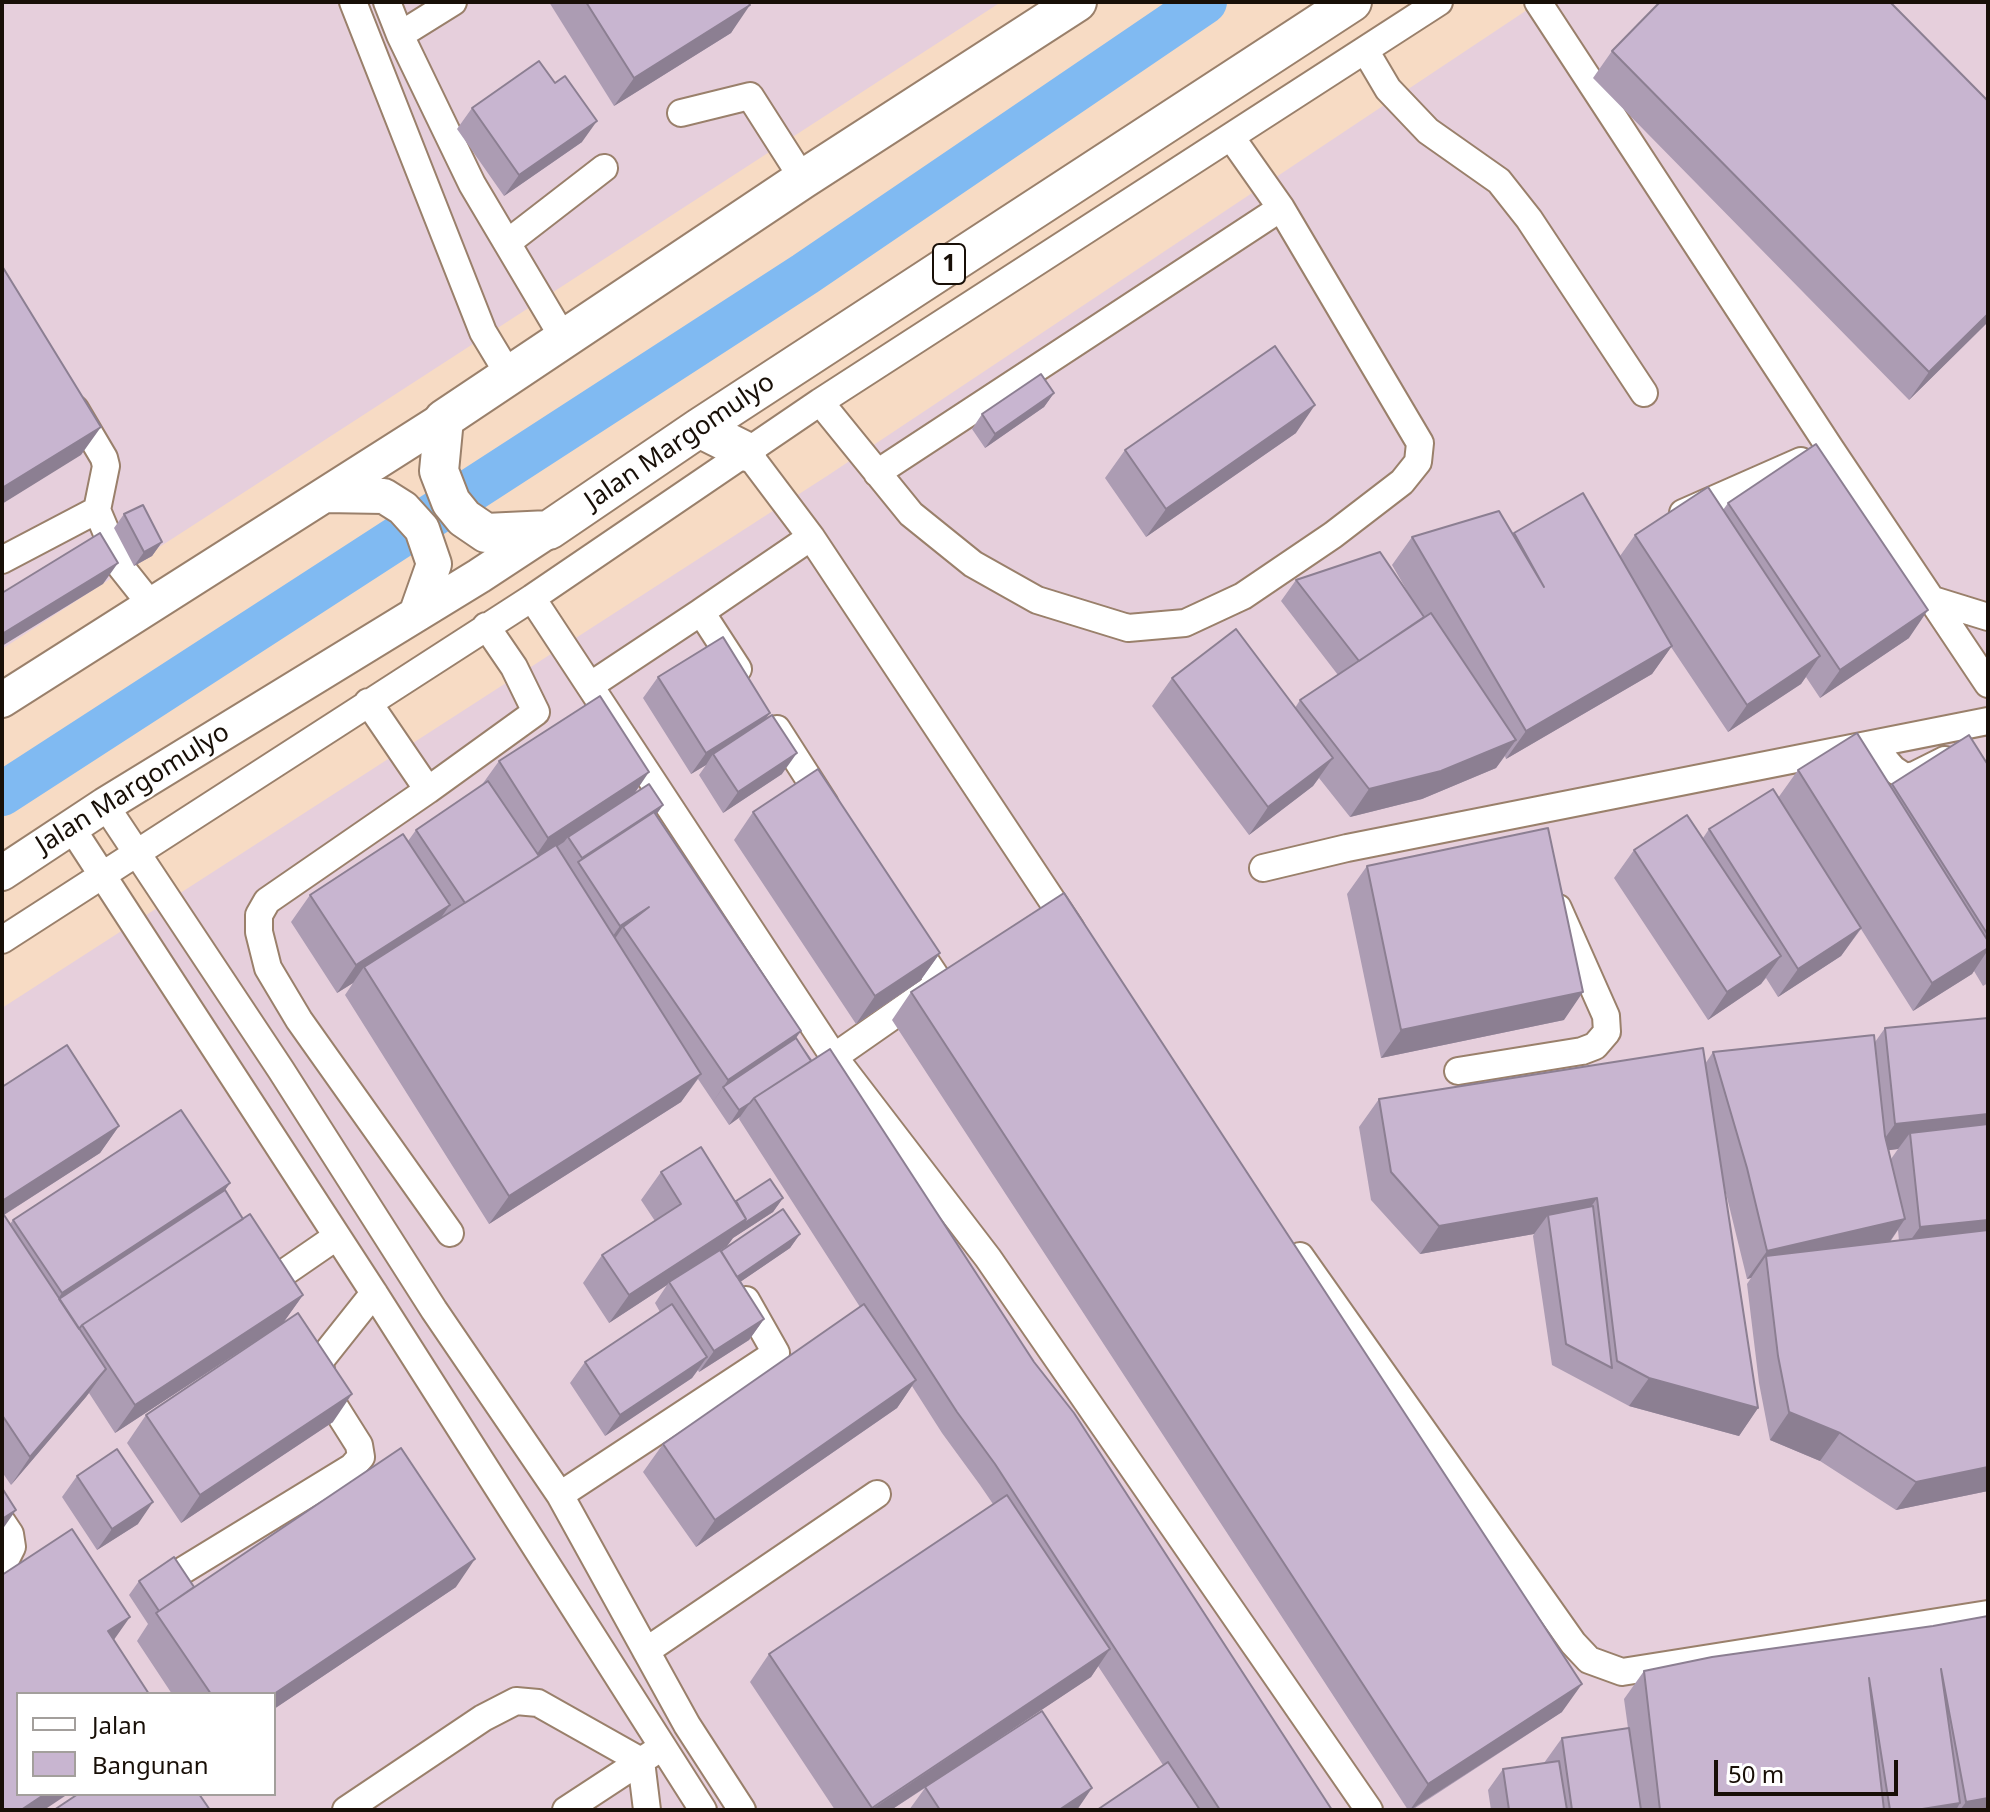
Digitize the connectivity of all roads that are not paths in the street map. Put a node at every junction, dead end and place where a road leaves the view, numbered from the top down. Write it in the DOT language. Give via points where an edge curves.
graph roads {
  1 [pos="353,2"];
  2 [pos="387,2"];
  3 [pos="453,2"];
  4 [pos="1077,2"];
  5 [pos="1352,2"];
  6 [pos="1439,2"];
  7 [pos="1538,2"];
  8 [pos="400,35"];
  9 [pos="1365,50"];
  10 [pos="681,113"];
  11 [pos="1231,137"];
  12 [pos="604,168"];
  13 [pos="803,179"];
  14 [pos="1281,208"];
  15 [pos="507,243"];
  16 [pos="564,339"];
  17 [pos="509,375"];
  18 [pos="65,393"];
  19 [pos="1644,393"];
  20 [pos="820,402"];
  21 [pos="444,419"];
  22 [pos="699,428"];
  23 [pos="1830,448"];
  24 [pos="747,452"];
  25 [pos="877,473"];
  26 [pos="325,495"];
  27 [pos="97,510"];
  28 [pos="1654,526"];
  29 [pos="549,530"];
  30 [pos="811,537"];
  31 [pos="2,560"];
  32 [pos="532,598"];
  33 [pos="1933,600"];
  34 [pos="152,606"];
  35 [pos="417,612"];
  36 [pos="701,612"];
  37 [pos="1988,617"];
  38 [pos="486,626"];
  39 [pos="1988,684"];
  40 [pos="591,685"];
  41 [pos="2,700"];
  42 [pos="368,702"];
  43 [pos="1988,721"];
  44 [pos="1872,745"];
  45 [pos="428,790"];
  46 [pos="1988,801"];
  47 [pos="105,805"];
  48 [pos="838,824"];
  49 [pos="71,827"];
  50 [pos="1347,848"];
  51 [pos="137,854"];
  52 [pos="1263,868"];
  53 [pos="2,873"];
  54 [pos="1360,875"];
  55 [pos="102,876"];
  56 [pos="1549,887"];
  57 [pos="897,917"];
  58 [pos="2,940"];
  59 [pos="1084,949"];
  60 [pos="834,1057"];
  61 [pos="1561,1079"];
  62 [pos="341,1080"];
  63 [pos="304,1106"];
  64 [pos="1283,1231"];
  65 [pos="450,1233"];
  66 [pos="336,1237"];
  67 [pos="248,1241"];
  68 [pos="374,1293"];
  69 [pos="746,1300"];
  70 [pos="877,1494"];
  71 [pos="560,1495"];
  72 [pos="2,1522"];
  73 [pos="2,1567"];
  74 [pos="177,1574"];
  75 [pos="1988,1614"];
  76 [pos="646,1651"];
  77 [pos="687,1725"];
  78 [pos="651,1754"];
  79 [pos="346,1810"];
  80 [pos="566,1810"];
  81 [pos="647,1810"];
  82 [pos="703,1810"];
  83 [pos="742,1810"];
  84 [pos="1369,1810"];
  1 -- 17 [label="lane" via="483,332"];
  2 -- 8 [label="lane"];
  3 -- 8 [label="lane"];
  4 -- 13 [label="highway"];
  5 -- 22 [label="highway, Jalan Margomulyo / 1"];
  6 -- 9 [label="lane"];
  7 -- 23 [label="lane"];
  8 -- 15 [label="lane" via="472,184"];
  9 -- 11 [label="lane"];
  9 -- 19 [label="lane" via="1388,89 1428,131 1499,181"];
  10 -- 13 [label="lane" via="750,96"];
  11 -- 14 [label="lane"];
  11 -- 20 [label="lane"];
  12 -- 15 [label="lane"];
  13 -- 16 [label="highway"];
  14 -- 25 [label="lane"];
  14 -- 25 [label="lane" via="1420,443 1418,462 1402,482 1243,596 1185,623 1128,628 1037,600 973,564 911,514"];
  15 -- 16 [label="lane"];
  16 -- 17 [label="highway"];
  17 -- 21 [label="highway"];
  18 -- 27 [label="lane" via="104,458"];
  20 -- 24 [label="lane"];
  20 -- 25 [label="lane"];
  21 -- 26 [label="main road"];
  21 -- 29 [label="highway" via="439,471 464,518 486,533"];
  22 -- 24 [label="highway"];
  22 -- 29 [label="highway, Jalan Margomulyo / 1"];
  23 -- 28 [label="lane"];
  23 -- 33 [label="lane"];
  24 -- 30 [label="lane"];
  24 -- 32 [label="lane"];
  26 -- 34 [label="main road"];
  26 -- 35 [label="main road" via="384,496 422,529 434,564"];
  27 -- 31 [label="lane"];
  27 -- 34 [label="lane" via="121,567"];
  29 -- 35 [label="main road, Jalan Margomulyo"];
  30 -- 36 [label="lane"];
  30 -- 59 [label="lane"];
  32 -- 38 [label="lane"];
  32 -- 40 [label="lane"];
  33 -- 37 [label="lane"];
  33 -- 39 [label="lane"];
  34 -- 41 [label="main road"];
  35 -- 47 [label="main road, Jalan Margomulyo"];
  36 -- 40 [label="lane"];
  36 -- 48 [label="lane"];
  38 -- 42 [label="lane"];
  38 -- 45 [label="lane" via="536,712"];
  40 -- 60 [label="lane"];
  42 -- 45 [label="lane"];
  42 -- 51 [label="lane"];
  43 -- 44 [label="lane"];
  44 -- 46 [label="lane" via="1905,777 1945,760 1955,762"];
  44 -- 50 [label="lane"];
  45 -- 62 [label="lane" via="267,901 259,915 268,968"];
  47 -- 49 [label="main road, Jalan Margomulyo"];
  47 -- 51 [label="lane"];
  49 -- 53 [label="main road, Jalan Margomulyo"];
  49 -- 55 [label="lane"];
  50 -- 52 [label="lane"];
  50 -- 54 [label="lane"];
  51 -- 55 [label="lane"];
  51 -- 63 [label="lane"];
  55 -- 58 [label="lane"];
  55 -- 66 [label="lane"];
  56 -- 61 [label="lane" via="1606,1016 1607,1032 1582,1051 1454,1081"];
  57 -- 60 [label="lane" via="940,983"];
  60 -- 84 [label="lane" via="988,1258"];
  62 -- 63 [label="lane"];
  62 -- 65 [label="lane"];
  63 -- 71 [label="lane"];
  64 -- 75 [label="lane" via="1589,1660 1622,1672"];
  66 -- 67 [label="lane" via="275,1279"];
  66 -- 68 [label="lane"];
  68 -- 74 [label="lane" via="320,1361 323,1388 359,1445 361,1457"];
  68 -- 78 [label="lane"];
  69 -- 71 [label="lane" via="776,1353"];
  70 -- 76 [label="lane"];
  71 -- 76 [label="lane"];
  72 -- 73 [label="lane" via="12,1547"];
  76 -- 77 [label="lane"];
  77 -- 78 [label="lane"];
  77 -- 83 [label="lane"];
  78 -- 79 [label="lane" via="538,1703 516,1701"];
  78 -- 80 [label="lane"];
  78 -- 81 [label="lane"];
  78 -- 82 [label="lane"];
}
